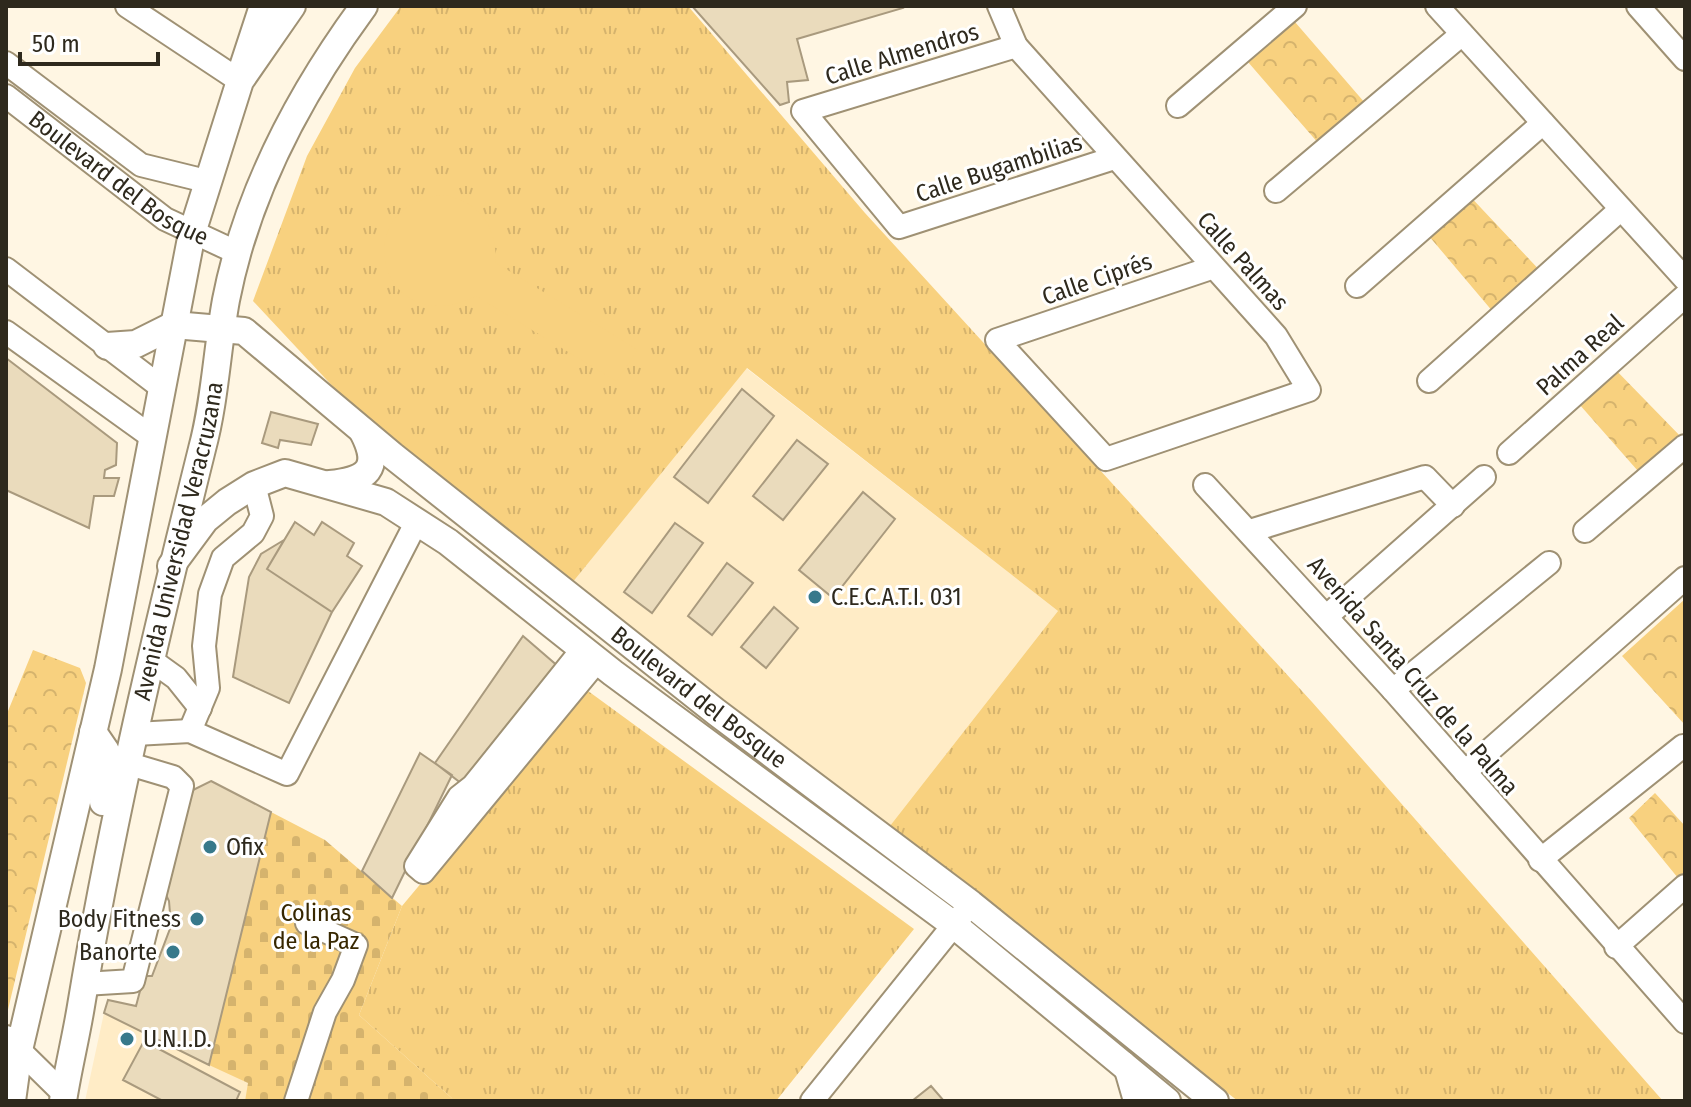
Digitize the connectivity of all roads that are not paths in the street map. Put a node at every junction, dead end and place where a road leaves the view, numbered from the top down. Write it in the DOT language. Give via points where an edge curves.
graph roads {
  1 [pos="127,6"];
  2 [pos="263,6"];
  3 [pos="292,6"];
  4 [pos="364,6"];
  5 [pos="999,6"];
  6 [pos="1295,6"];
  7 [pos="1437,6"];
  8 [pos="1638,6"];
  9 [pos="1462,34"];
  10 [pos="1016,46"];
  11 [pos="1684,56"];
  12 [pos="6,63"];
  13 [pos="240,81"];
  14 [pos="6,96"];
  15 [pos="1178,106"];
  16 [pos="1543,123"];
  17 [pos="1114,158"];
  18 [pos="141,165"];
  19 [pos="206,181"];
  20 [pos="127,189"];
  21 [pos="1276,191"];
  22 [pos="1621,209"];
  23 [pos="899,227"];
  24 [pos="192,233"];
  25 [pos="238,253"];
  26 [pos="1214,267"];
  27 [pos="6,269"];
  28 [pos="1685,279"];
  29 [pos="1357,286"];
  30 [pos="1685,296"];
  31 [pos="174,325"];
  32 [pos="223,327"];
  33 [pos="6,332"];
  34 [pos="107,346"];
  35 [pos="1429,381"];
  36 [pos="162,388"];
  37 [pos="363,432"];
  38 [pos="152,437"];
  39 [pos="1685,446"];
  40 [pos="1509,453"];
  41 [pos="1106,459"];
  42 [pos="1484,477"];
  43 [pos="330,484"];
  44 [pos="254,485"];
  45 [pos="1205,485"];
  46 [pos="1453,506"];
  47 [pos="417,521"];
  48 [pos="1250,531"];
  49 [pos="1585,531"];
  50 [pos="1549,563"];
  51 [pos="171,566"];
  52 [pos="1685,578"];
  53 [pos="1327,616"];
  54 [pos="590,655"];
  55 [pos="151,660"];
  56 [pos="1393,690"];
  57 [pos="200,708"];
  58 [pos="190,731"];
  59 [pos="93,732"];
  60 [pos="135,734"];
  61 [pos="1683,746"];
  62 [pos="126,763"];
  63 [pos="498,768"];
  64 [pos="1465,772"];
  65 [pos="114,829"];
  66 [pos="1540,860"];
  67 [pos="1685,886"];
  68 [pos="971,904"];
  69 [pos="307,923"];
  70 [pos="954,925"];
  71 [pos="1616,947"];
  72 [pos="84,984"];
  73 [pos="1685,1021"];
  74 [pos="12,1044"];
  75 [pos="1124,1063"];
  76 [pos="64,1098"];
  77 [pos="12,1101"];
  78 [pos="296,1101"];
  79 [pos="812,1101"];
  80 [pos="1135,1101"];
  81 [pos="1167,1101"];
  82 [pos="1215,1101"];
  1 -- 13 [label="street"];
  2 -- 13 [label="main road"];
  3 -- 13 [label="main road, Avenida Universidad Veracruzana"];
  4 -- 25 [label="main road, Avenida Universidad Veracruzana" via="290,122"];
  5 -- 10 [label="street, Calle Palmas"];
  6 -- 15 [label="street"];
  7 -- 9 [label="street"];
  8 -- 11 [label="street"];
  9 -- 16 [label="street"];
  9 -- 21 [label="street"];
  10 -- 17 [label="street, Calle Palmas"];
  10 -- 23 [label="street, Calle Almendros" via="803,111"];
  12 -- 18 [label="street, Boulevard del Bosque"];
  13 -- 19 [label="main road, Avenida Universidad Veracruzana"];
  14 -- 20 [label="street, Boulevard del Bosque"];
  16 -- 22 [label="street"];
  16 -- 29 [label="street"];
  17 -- 23 [label="street, Calle Bugambilias"];
  17 -- 26 [label="street, Calle Palmas"];
  18 -- 19 [label="street, Boulevard del Bosque"];
  18 -- 20 [label="street"];
  19 -- 24 [label="main road, Avenida Universidad Veracruzana"];
  20 -- 24 [label="street, Boulevard del Bosque"];
  22 -- 28 [label="street"];
  22 -- 35 [label="street"];
  24 -- 25 [label="street, Boulevard del Bosque"];
  24 -- 31 [label="main road, Avenida Universidad Veracruzana"];
  25 -- 32 [label="main road, Avenida Universidad Veracruzana"];
  26 -- 41 [label="street, Calle Palmas" via="1276,336 1309,390"];
  26 -- 41 [label="street, Calle Ciprés" via="997,340"];
  27 -- 34 [label="street"];
  30 -- 40 [label="street, Palma Real"];
  31 -- 32 [label="main road, Boulevard del Bosque"];
  31 -- 34 [label="main road" via="136,344"];
  31 -- 36 [label="main road, Avenida Universidad Veracruzana"];
  32 -- 37 [label="main road, Boulevard del Bosque" via="244,331"];
  32 -- 51 [label="main road, Avenida Universidad Veracruzana" via="203,445"];
  33 -- 38 [label="street"];
  34 -- 36 [label="street"];
  36 -- 38 [label="main road, Avenida Universidad Veracruzana"];
  37 -- 43 [label="main road" via="372,450 368,471 358,479"];
  37 -- 68 [label="main road, Boulevard del Bosque" via="716,712"];
  38 -- 59 [label="main road, Avenida Universidad Veracruzana"];
  39 -- 49 [label="street"];
  42 -- 46 [label="street"];
  43 -- 44 [label="main road, Boulevard del Bosque" via="285,473"];
  43 -- 47 [label="main road, Boulevard del Bosque" via="386,502"];
  44 -- 51 [label="main road, Boulevard del Bosque" via="205,520"];
  44 -- 57 [label="street" via="262,516 253,533 223,558 210,594 204,646 208,688"];
  45 -- 48 [label="street, Avenida Santa Cruz de la Palma"];
  46 -- 48 [label="street" via="1425,477"];
  46 -- 53 [label="street"];
  47 -- 54 [label="main road, Boulevard del Bosque"];
  47 -- 58 [label="street" via="287,774"];
  48 -- 53 [label="street, Avenida Santa Cruz de la Palma"];
  50 -- 56 [label="street"];
  51 -- 55 [label="main road, Avenida Universidad Veracruzana"];
  52 -- 64 [label="street"];
  53 -- 56 [label="street, Avenida Santa Cruz de la Palma"];
  54 -- 63 [label="street"];
  54 -- 70 [label="main road, Boulevard del Bosque"];
  55 -- 57 [label="street" via="176,678"];
  55 -- 60 [label="main road, Avenida Universidad Veracruzana"];
  56 -- 64 [label="street, Avenida Santa Cruz de la Palma"];
  57 -- 58 [label="street"];
  58 -- 60 [label="street"];
  59 -- 65 [label="main road" via="106,751 102,813"];
  59 -- 74 [label="main road, Avenida Universidad Veracruzana"];
  60 -- 62 [label="main road, Avenida Universidad Veracruzana"];
  61 -- 66 [label="street"];
  62 -- 65 [label="main road, Avenida Universidad Veracruzana"];
  62 -- 72 [label="street" via="173,777 182,786 133,981"];
  64 -- 66 [label="street, Avenida Santa Cruz de la Palma"];
  65 -- 72 [label="main road, Avenida Universidad Veracruzana"];
  66 -- 71 [label="street, Avenida Santa Cruz de la Palma"];
  67 -- 71 [label="street"];
  68 -- 70 [label="street"];
  68 -- 82 [label="main road, Boulevard del Bosque"];
  69 -- 78 [label="street" via="356,945 325,1012"];
  70 -- 75 [label="main road, Boulevard del Bosque"];
  70 -- 79 [label="street"];
  71 -- 73 [label="street, Avenida Santa Cruz de la Palma"];
  72 -- 76 [label="main road, Avenida Universidad Veracruzana"];
  74 -- 76 [label="street"];
  74 -- 77 [label="main road, Avenida Universidad Veracruzana"];
  75 -- 80 [label="street"];
  75 -- 81 [label="main road, Boulevard del Bosque"];
}
